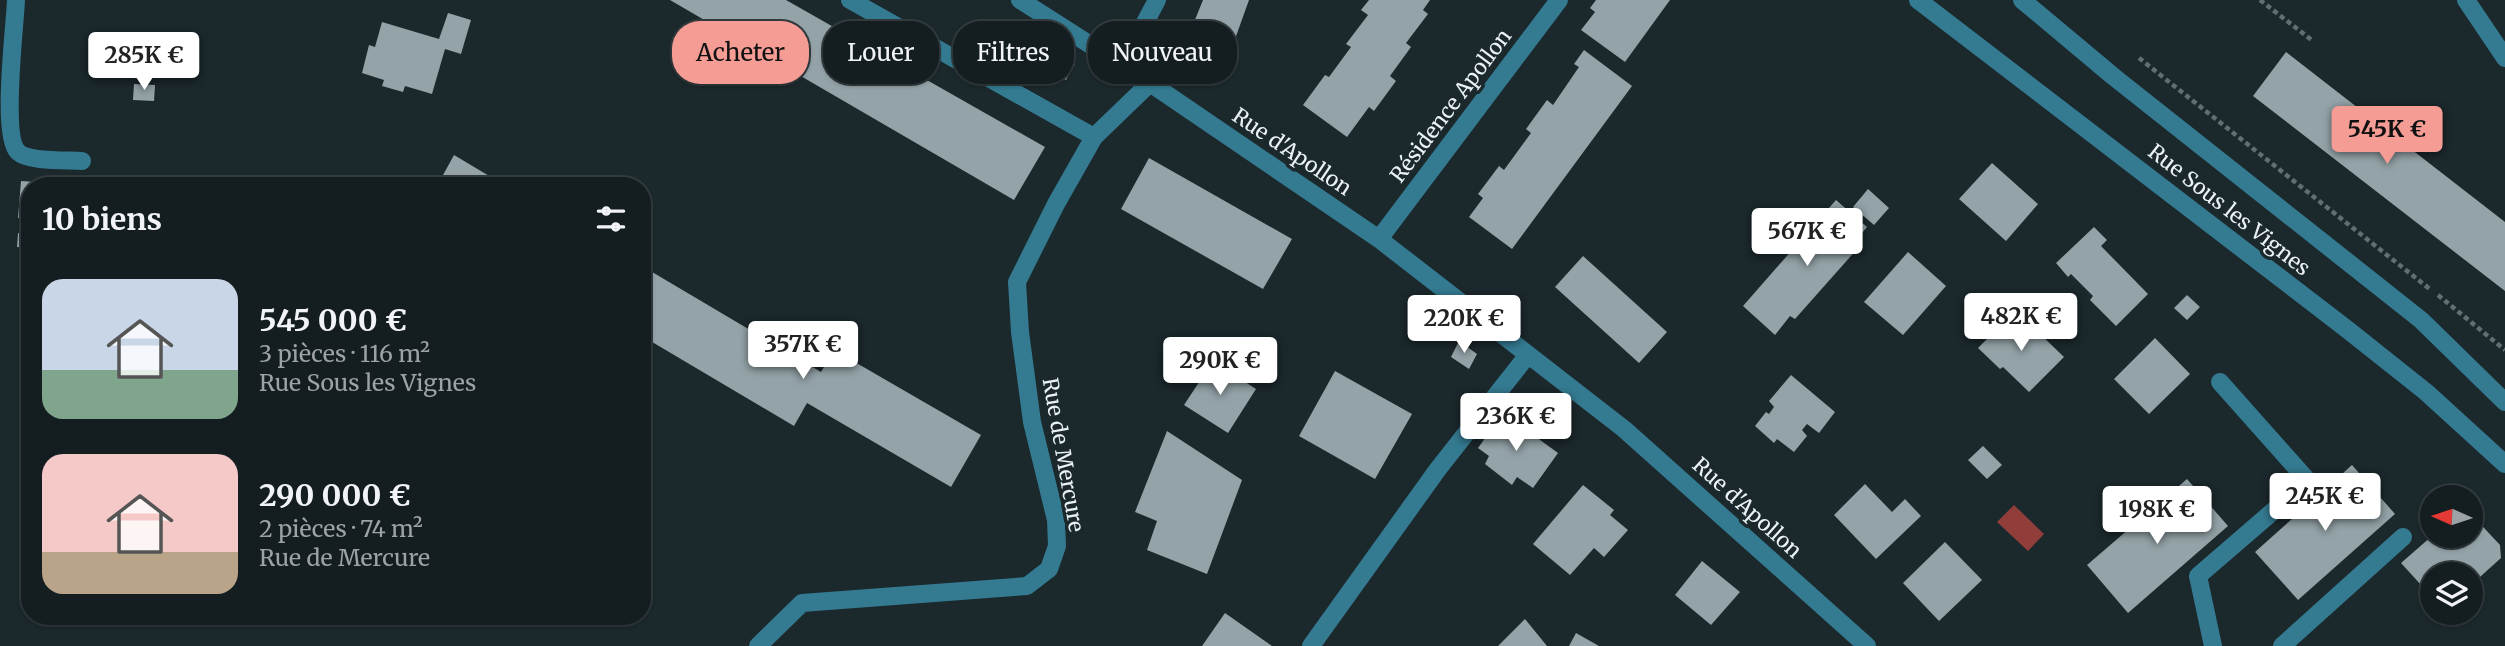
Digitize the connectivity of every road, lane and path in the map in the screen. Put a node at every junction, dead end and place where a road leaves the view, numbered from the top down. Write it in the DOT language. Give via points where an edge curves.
graph roads {
  1 [pos="16,0"];
  2 [pos="850,0"];
  3 [pos="1020,0"];
  4 [pos="1157,0"];
  5 [pos="1559,0"];
  6 [pos="1918,0"];
  7 [pos="2022,0"];
  8 [pos="2260,0"];
  9 [pos="2466,0"];
  10 [pos="1146,21"];
  11 [pos="2313,41"];
  12 [pos="1088,44"];
  13 [pos="2505,58"];
  14 [pos="1149,84"];
  15 [pos="1151,84"];
  16 [pos="1094,137"];
  17 [pos="82,161"];
  18 [pos="1379,239"];
  19 [pos="1527,356"];
  20 [pos="2220,382"];
  21 [pos="2505,402"];
  22 [pos="2505,464"];
  23 [pos="2403,537"];
  24 [pos="758,646"];
  25 [pos="1311,646"];
  26 [pos="1867,646"];
  27 [pos="2213,646"];
  28 [pos="2282,646"];
  1 -- 17 [label="street" via="11,141 18,153 29,158"];
  2 -- 16 [label="street"];
  3 -- 12 [label="street, Rue d'Apollon"];
  4 -- 10 [label="street"];
  5 -- 18 [label="street, Résidence Apollon"];
  6 -- 22 [label="street, Rue Sous les Vignes" via="2348,330"];
  7 -- 21 [label="street, Rue Sous les Vignes" via="2421,320"];
  8 -- 11 [label="path"];
  9 -- 13 [label="street"];
  14 -- 16 [label="street, Rue de Mercure"];
  15 -- 18 [label="street, Rue d'Apollon"];
  16 -- 24 [label="street, Rue de Mercure" via="1017,282 1032,422 1056,520 1057,545 1049,569 1027,586 802,603"];
  18 -- 19 [label="street, Rue d'Apollon"];
  19 -- 25 [label="street" via="1438,468"];
  19 -- 26 [label="street, Rue d'Apollon" via="1624,429"];
  20 -- 27 [label="street" via="2308,481 2198,576"];
  23 -- 28 [label="street"];
}
